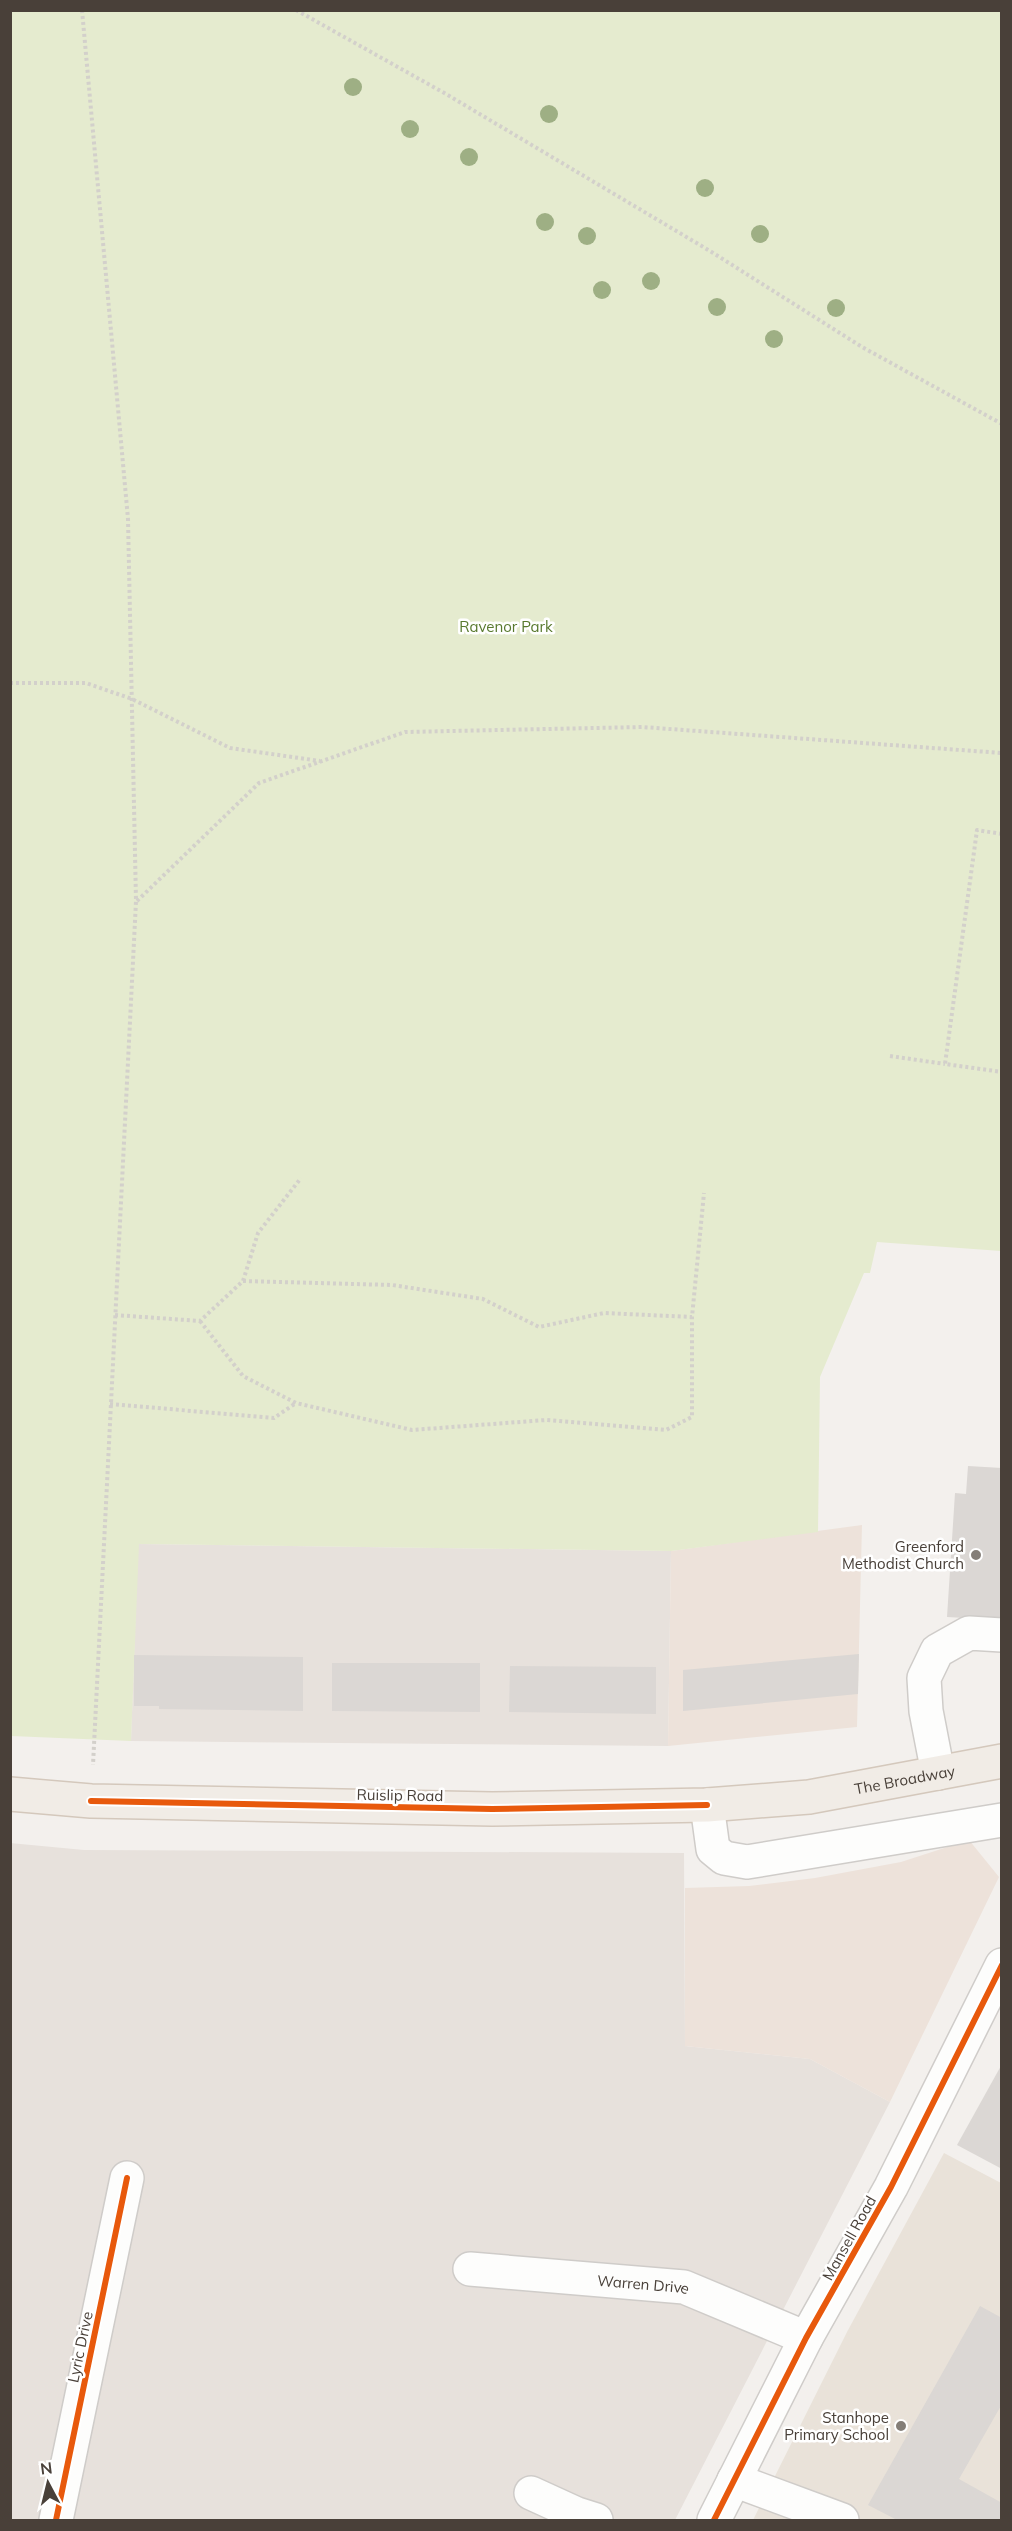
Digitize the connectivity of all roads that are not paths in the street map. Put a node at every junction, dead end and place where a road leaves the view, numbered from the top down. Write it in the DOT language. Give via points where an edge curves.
graph roads {
  1 [pos="1002,1635"];
  2 [pos="1002,1761"];
  3 [pos="938,1773"];
  4 [pos="10,1794"];
  5 [pos="809,1797"];
  6 [pos="707,1805"];
  7 [pos="1002,1820"];
  8 [pos="1002,1965"];
  9 [pos="127,2178"];
  10 [pos="470,2269"];
  11 [pos="806,2338"];
  12 [pos="734,2480"];
  13 [pos="531,2493"];
  14 [pos="56,2520"];
  15 [pos="596,2520"];
  16 [pos="714,2520"];
  17 [pos="842,2520"];
  1 -- 3 [label="street" via="969,1633 938,1651 924,1678"];
  2 -- 3 [label="main road, The Broadway"];
  3 -- 5 [label="main road, The Broadway"];
  4 -- 6 [label="main road, Ruislip Road" via="91,1801 492,1809"];
  5 -- 6 [label="main road, Ruislip Road"];
  6 -- 7 [label="street" via="713,1849 724,1858 747,1862"];
  8 -- 11 [label="street, Mansell Road" via="891,2187"];
  9 -- 14 [label="street, Lyric Drive"];
  10 -- 11 [label="street, Warren Drive" via="684,2287"];
  11 -- 12 [label="street, Mansell Road"];
  12 -- 16 [label="street, Mansell Road"];
  12 -- 17 [label="street"];
  13 -- 15 [label="street"];
}
